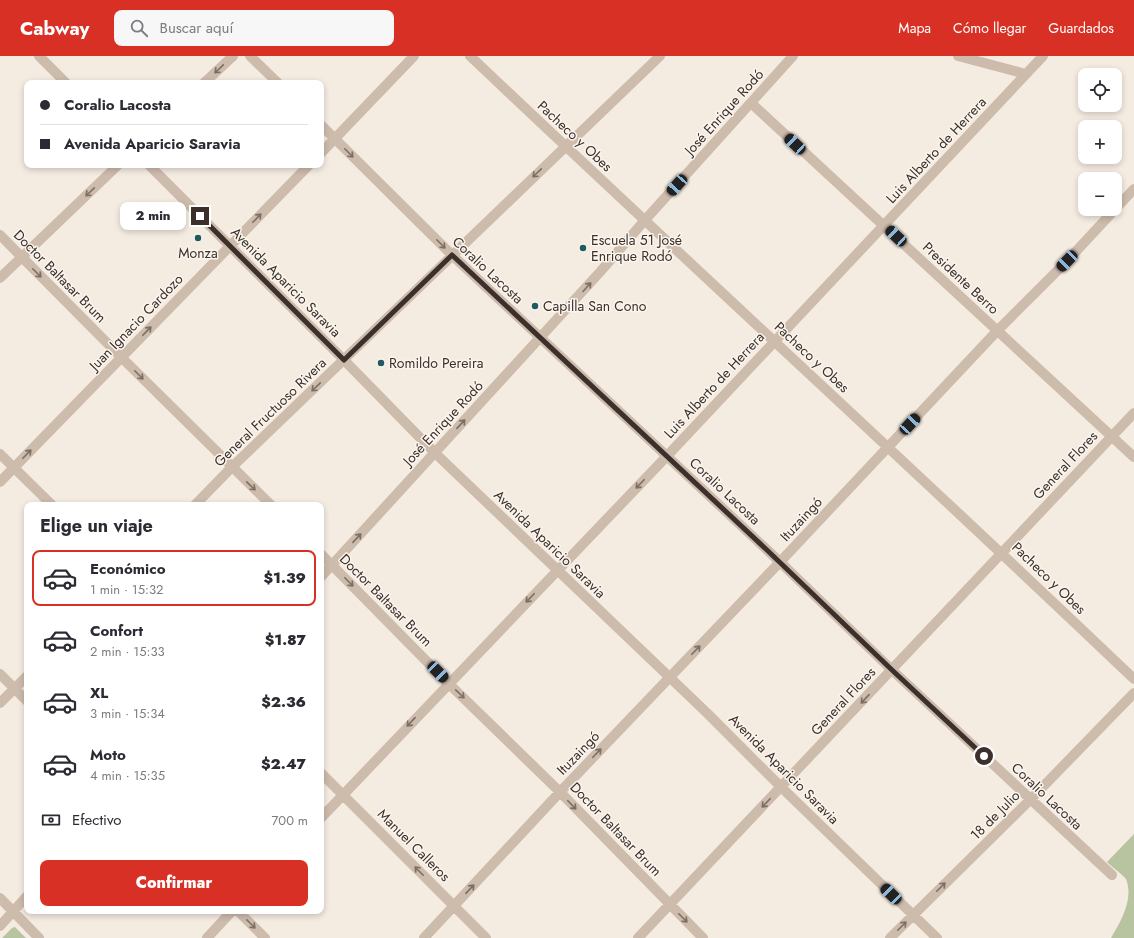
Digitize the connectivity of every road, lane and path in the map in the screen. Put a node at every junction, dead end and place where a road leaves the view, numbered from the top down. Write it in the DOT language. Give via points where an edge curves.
graph roads {
  1 [pos="39,56"];
  2 [pos="233,56"];
  3 [pos="250,56"];
  4 [pos="414,56"];
  5 [pos="470,56"];
  6 [pos="660,56"];
  7 [pos="793,56"];
  8 [pos="958,56"];
  9 [pos="1043,56"];
  10 [pos="1026,74"];
  11 [pos="63,80"];
  12 [pos="207,80"];
  13 [pos="275,80"];
  14 [pos="751,103"];
  15 [pos="324,128"];
  16 [pos="335,139"];
  17 [pos="566,146"];
  18 [pos="324,150"];
  19 [pos="115,168"];
  20 [pos="152,168"];
  21 [pos="306,168"];
  22 [pos="1134,189"];
  23 [pos="645,220"];
  24 [pos="884,226"];
  25 [pos="0,235"];
  26 [pos="230,246"];
  27 [pos="452,255"];
  28 [pos="22,257"];
  29 [pos="0,278"];
  30 [pos="997,331"];
  31 [pos="540,338"];
  32 [pos="774,342"];
  33 [pos="121,357"];
  34 [pos="344,360"];
  35 [pos="1134,413"];
  36 [pos="1112,437"];
  37 [pos="888,447"];
  38 [pos="435,452"];
  39 [pos="0,454"];
  40 [pos="667,456"];
  41 [pos="1134,457"];
  42 [pos="232,467"];
  43 [pos="14,468"];
  44 [pos="0,482"];
  45 [pos="49,502"];
  46 [pos="198,502"];
  47 [pos="268,502"];
  48 [pos="1002,553"];
  49 [pos="324,557"];
  50 [pos="780,562"];
  51 [pos="332,565"];
  52 [pos="557,570"];
  53 [pos="324,574"];
  54 [pos="892,670"];
  55 [pos="0,674"];
  56 [pos="669,678"];
  57 [pos="24,679"];
  58 [pos="1134,679"];
  59 [pos="448,683"];
  60 [pos="14,688"];
  61 [pos="1134,693"];
  62 [pos="24,698"];
  63 [pos="0,703"];
  64 [pos="324,776"];
  65 [pos="781,787"];
  66 [pos="560,792"];
  67 [pos="344,794"];
  68 [pos="1030,800"];
  69 [pos="324,815"];
  70 [pos="1112,875"];
  71 [pos="0,898"];
  72 [pos="24,899"];
  73 [pos="669,904"];
  74 [pos="454,906"];
  75 [pos="13,912"];
  76 [pos="229,914"];
  77 [pos="241,914"];
  78 [pos="913,915"];
  79 [pos="0,926"];
  80 [pos="39,938"];
  81 [pos="207,938"];
  82 [pos="265,938"];
  83 [pos="424,938"];
  84 [pos="486,938"];
  85 [pos="638,938"];
  86 [pos="703,938"];
  87 [pos="890,938"];
  88 [pos="937,938"];
  1 -- 11 [label="street"];
  2 -- 12 [label="street, one-way"];
  3 -- 13 [label="street"];
  4 -- 16 [label="street"];
  5 -- 17 [label="street, Pacheco y Obes"];
  6 -- 17 [label="street, General Fructuoso Rivera"];
  7 -- 14 [label="street, José Enrique Rodó"];
  8 -- 10 [label="street"];
  9 -- 10 [label="street, Luis Alberto de Herrera"];
  10 -- 24 [label="street, Luis Alberto de Herrera"];
  14 -- 23 [label="street, José Enrique Rodó"];
  14 -- 24 [label="street, Presidente Berro"];
  15 -- 16 [label="street, Coralio Lacosta"];
  16 -- 18 [label="street"];
  16 -- 27 [label="street, Coralio Lacosta, one-way"];
  17 -- 23 [label="street, Pacheco y Obes"];
  17 -- 27 [label="street, General Fructuoso Rivera, one-way"];
  19 -- 28 [label="street, one-way"];
  20 -- 26 [label="street, Avenida Aparicio Saravia"];
  26 -- 21 [label="street, Juan Ignacio Cardozo, one-way"];
  22 -- 30 [label="street, Ituzaingó"];
  31 -- 23 [label="street, José Enrique Rodó, one-way"];
  23 -- 32 [label="street, Pacheco y Obes"];
  24 -- 30 [label="street, Presidente Berro"];
  24 -- 32 [label="street, Luis Alberto de Herrera"];
  25 -- 28 [label="street, Doctor Baltasar Brum"];
  33 -- 26 [label="street, Juan Ignacio Cardozo, one-way"];
  26 -- 34 [label="street, Avenida Aparicio Saravia"];
  27 -- 31 [label="street, Coralio Lacosta"];
  27 -- 34 [label="street, General Fructuoso Rivera"];
  28 -- 29 [label="street"];
  28 -- 33 [label="street, Doctor Baltasar Brum, one-way"];
  30 -- 36 [label="street, Presidente Berro"];
  30 -- 37 [label="street, Ituzaingó"];
  38 -- 31 [label="street, José Enrique Rodó, one-way"];
  31 -- 40 [label="street, Coralio Lacosta"];
  32 -- 37 [label="street, Pacheco y Obes"];
  32 -- 40 [label="street, Luis Alberto de Herrera"];
  33 -- 42 [label="street, Doctor Baltasar Brum, one-way"];
  43 -- 33 [label="street, Juan Ignacio Cardozo, one-way"];
  34 -- 38 [label="street, Avenida Aparicio Saravia"];
  34 -- 42 [label="street, General Fructuoso Rivera, one-way"];
  35 -- 36 [label="street, General Flores"];
  36 -- 41 [label="street, Presidente Berro"];
  36 -- 48 [label="street, General Flores"];
  37 -- 48 [label="street, Pacheco y Obes"];
  37 -- 50 [label="street, Ituzaingó"];
  51 -- 38 [label="street, José Enrique Rodó, one-way"];
  38 -- 52 [label="street, Avenida Aparicio Saravia"];
  39 -- 43 [label="street"];
  40 -- 50 [label="street, Coralio Lacosta"];
  40 -- 52 [label="street, Luis Alberto de Herrera, one-way"];
  42 -- 46 [label="street, General Fructuoso Rivera"];
  42 -- 47 [label="street, Doctor Baltasar Brum, one-way"];
  43 -- 44 [label="street, Juan Ignacio Cardozo"];
  43 -- 45 [label="street"];
  48 -- 54 [label="street, General Flores"];
  48 -- 58 [label="street, Pacheco y Obes"];
  49 -- 51 [label="street, Doctor Baltasar Brum"];
  50 -- 54 [label="street, Coralio Lacosta"];
  56 -- 50 [label="street, Ituzaingó, one-way"];
  51 -- 53 [label="street, José Enrique Rodó"];
  51 -- 59 [label="street, Doctor Baltasar Brum, one-way"];
  52 -- 56 [label="street, Avenida Aparicio Saravia"];
  52 -- 59 [label="street, Luis Alberto de Herrera, one-way"];
  54 -- 65 [label="street, General Flores, one-way"];
  54 -- 68 [label="street, Coralio Lacosta"];
  55 -- 60 [label="street"];
  56 -- 65 [label="street, Avenida Aparicio Saravia"];
  66 -- 56 [label="street, Ituzaingó, one-way"];
  57 -- 60 [label="street"];
  59 -- 66 [label="street, Doctor Baltasar Brum, one-way"];
  59 -- 67 [label="street, Luis Alberto de Herrera, one-way"];
  60 -- 62 [label="street"];
  60 -- 63 [label="street"];
  61 -- 68 [label="street, 18 de Julio"];
  64 -- 67 [label="street, Manuel Calleros"];
  65 -- 73 [label="street, General Flores, one-way"];
  65 -- 78 [label="street, Avenida Aparicio Saravia"];
  66 -- 73 [label="street, Doctor Baltasar Brum, one-way"];
  74 -- 66 [label="street, Ituzaingó, one-way"];
  67 -- 69 [label="street, Luis Alberto de Herrera"];
  74 -- 67 [label="street, Manuel Calleros, one-way"];
  68 -- 70 [label="street, Coralio Lacosta"];
  78 -- 68 [label="street, 18 de Julio, one-way"];
  71 -- 75 [label="street"];
  72 -- 75 [label="street"];
  73 -- 85 [label="street, General Flores"];
  73 -- 86 [label="street, Doctor Baltasar Brum, one-way"];
  74 -- 83 [label="street, Ituzaingó"];
  74 -- 84 [label="street, Manuel Calleros"];
  75 -- 79 [label="street"];
  75 -- 80 [label="street"];
  76 -- 81 [label="street"];
  77 -- 82 [label="street, one-way"];
  87 -- 78 [label="street, 18 de Julio, one-way"];
  78 -- 88 [label="street, Avenida Aparicio Saravia"];
}
